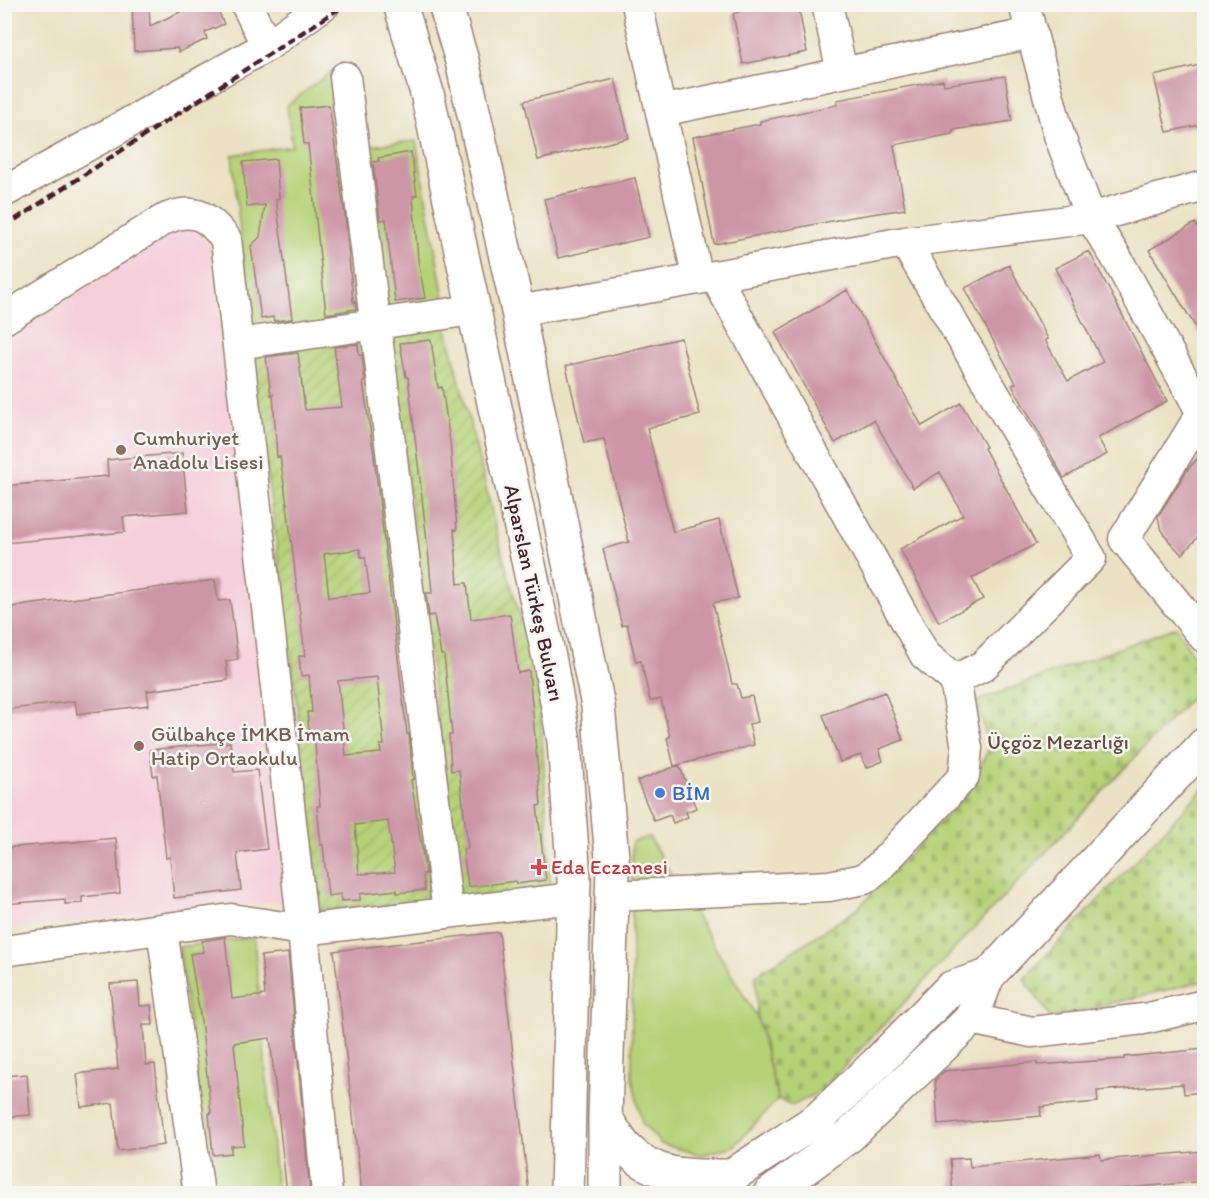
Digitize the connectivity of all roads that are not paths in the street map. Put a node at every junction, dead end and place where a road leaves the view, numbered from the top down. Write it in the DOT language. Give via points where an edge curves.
graph roads {
  1 [pos="246,4"];
  2 [pos="325,4"];
  3 [pos="400,4"];
  4 [pos="445,4"];
  5 [pos="637,4"];
  6 [pos="827,4"];
  7 [pos="1028,19"];
  8 [pos="267,46"];
  9 [pos="842,72"];
  10 [pos="345,77"];
  11 [pos="661,111"];
  12 [pos="1204,186"];
  13 [pos="4,192"];
  14 [pos="1091,218"];
  15 [pos="905,242"];
  16 [pos="707,277"];
  17 [pos="473,310"];
  18 [pos="518,311"];
  19 [pos="4,319"];
  20 [pos="376,324"];
  21 [pos="238,344"];
  22 [pos="1203,412"];
  23 [pos="1124,539"];
  24 [pos="1091,558"];
  25 [pos="1204,637"];
  26 [pos="955,680"];
  27 [pos="1204,745"];
  28 [pos="612,896"];
  29 [pos="573,898"];
  30 [pos="448,913"];
  31 [pos="162,929"];
  32 [pos="303,930"];
  33 [pos="4,951"];
  34 [pos="988,976"];
  35 [pos="1204,1005"];
  36 [pos="971,1019"];
  37 [pos="605,1117"];
  38 [pos="731,1176"];
  39 [pos="199,1194"];
  40 [pos="327,1194"];
  41 [pos="567,1194"];
  42 [pos="605,1194"];
  43 [pos="704,1194"];
  44 [pos="770,1194"];
  1 -- 8 [label="street"];
  2 -- 8 [label="street"];
  3 -- 17 [label="main road, Alparslan Türkeş Bulvarı" via="427,93"];
  4 -- 18 [label="main road, Alparslan Türkeş Bulvarı" via="462,61"];
  5 -- 11 [label="street"];
  6 -- 9 [label="street"];
  7 -- 9 [label="street"];
  7 -- 14 [label="street" via="1059,135"];
  8 -- 13 [label="street"];
  9 -- 11 [label="street"];
  10 -- 20 [label="street"];
  11 -- 16 [label="street"];
  12 -- 14 [label="street"];
  14 -- 15 [label="street"];
  14 -- 22 [label="street"];
  15 -- 16 [label="street"];
  15 -- 24 [label="street"];
  16 -- 18 [label="street"];
  16 -- 26 [label="street" via="925,655"];
  17 -- 20 [label="street"];
  17 -- 29 [label="main road, Alparslan Türkeş Bulvarı" via="564,741"];
  18 -- 28 [label="main road, Alparslan Türkeş Bulvarı" via="598,706 613,868"];
  19 -- 21 [label="street" via="163,220 178,213 197,214 212,222 226,239"];
  20 -- 21 [label="street"];
  20 -- 30 [label="street"];
  21 -- 32 [label="street"];
  22 -- 23 [label="street"];
  23 -- 24 [label="street"];
  23 -- 25 [label="street"];
  24 -- 26 [label="street" via="983,666"];
  26 -- 28 [label="street" via="967,748 964,776 864,879 829,886"];
  27 -- 34 [label="main road"];
  28 -- 37 [label="main road, Alparslan Türkeş Bulvarı"];
  29 -- 30 [label="street"];
  29 -- 41 [label="main road, Alparslan Türkeş Bulvarı"];
  30 -- 32 [label="street"];
  31 -- 32 [label="street" via="231,919"];
  31 -- 33 [label="street"];
  31 -- 39 [label="street"];
  32 -- 40 [label="street"];
  34 -- 36 [label="main road"];
  34 -- 38 [label="main road" via="951,987 818,1119"];
  35 -- 36 [label="street" via="1144,1019 1032,1032"];
  36 -- 44 [label="main road" via="849,1136"];
  37 -- 38 [label="main road" via="626,1148 654,1169 683,1176"];
  37 -- 42 [label="main road, Alparslan Türkeş Bulvarı"];
  38 -- 43 [label="main road"];
}
